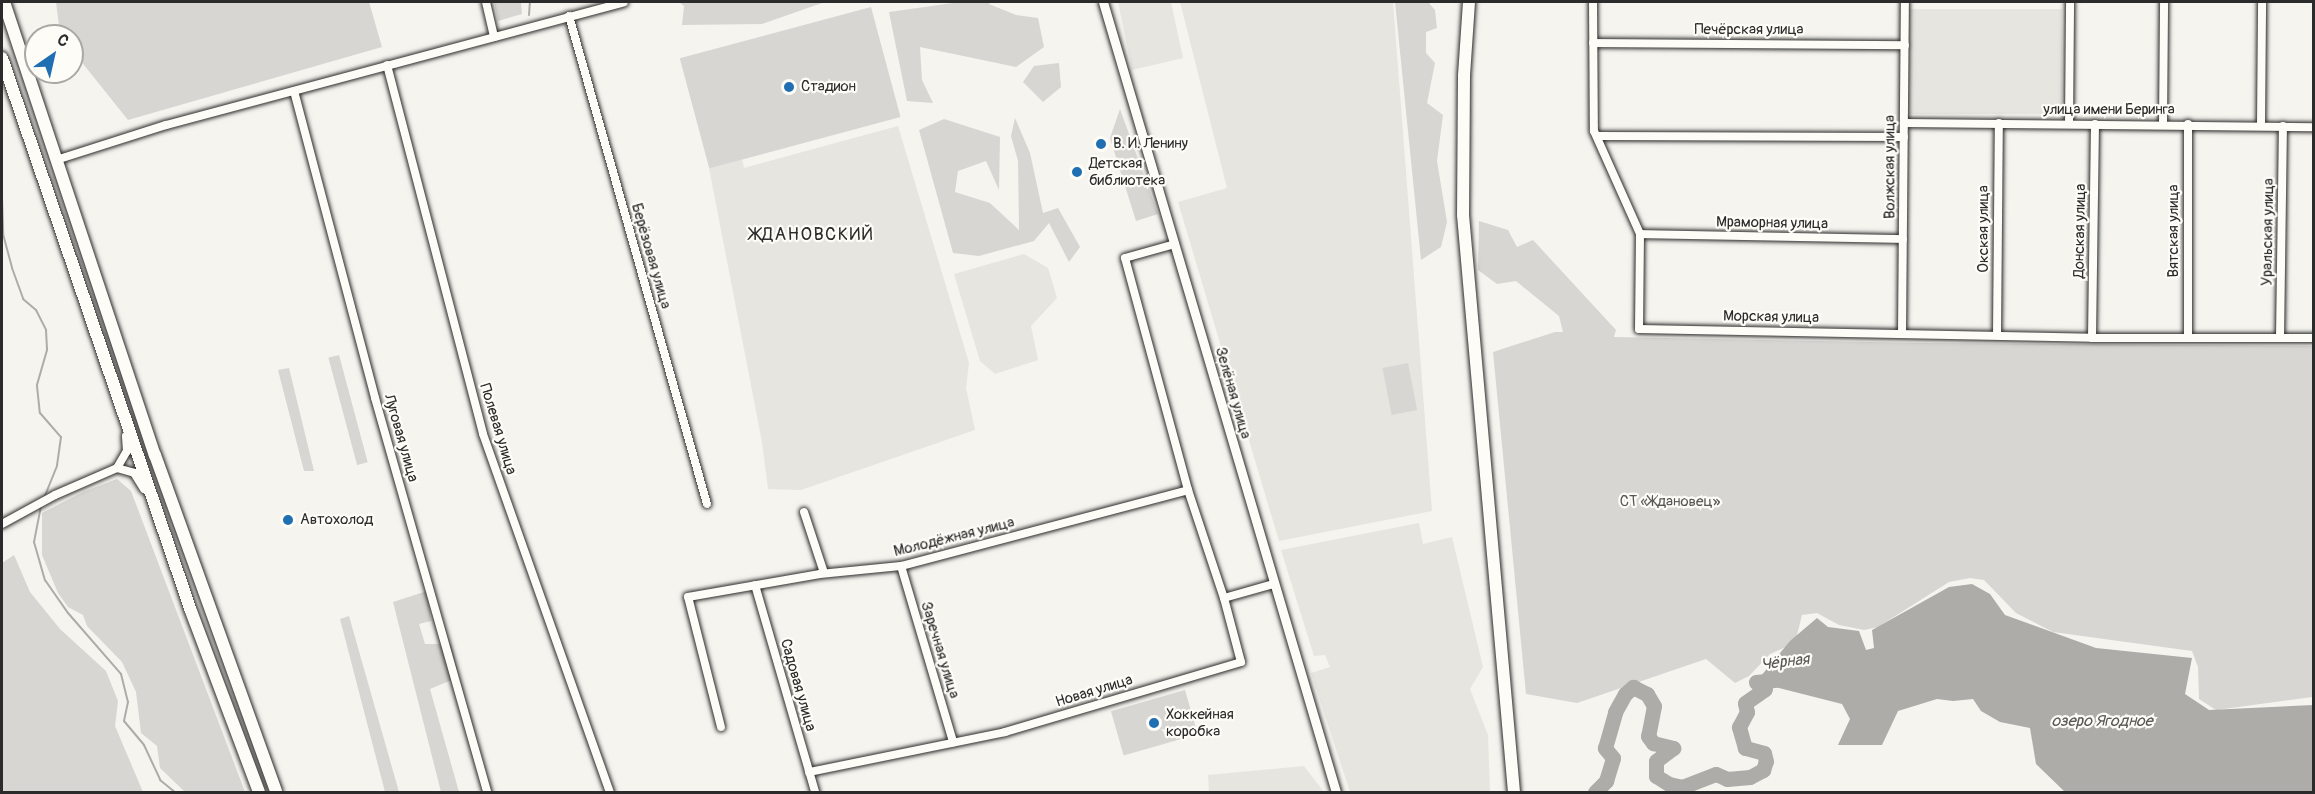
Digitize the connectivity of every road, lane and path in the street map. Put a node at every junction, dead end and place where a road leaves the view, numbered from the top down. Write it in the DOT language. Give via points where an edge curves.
graph roads {
  1 [pos="4,2"];
  2 [pos="486,2"];
  3 [pos="624,2"];
  4 [pos="1103,2"];
  5 [pos="1469,2"];
  6 [pos="1593,2"];
  7 [pos="1905,2"];
  8 [pos="2070,2"];
  9 [pos="2164,2"];
  10 [pos="2262,2"];
  11 [pos="569,16"];
  12 [pos="494,37"];
  13 [pos="1593,43"];
  14 [pos="1905,45"];
  15 [pos="2,58"];
  16 [pos="387,66"];
  17 [pos="294,91"];
  18 [pos="1904,123"];
  19 [pos="1998,123"];
  20 [pos="2069,124"];
  21 [pos="2095,124"];
  22 [pos="2163,124"];
  23 [pos="2188,124"];
  24 [pos="2260,126"];
  25 [pos="2283,126"];
  26 [pos="2313,127"];
  27 [pos="1597,136"];
  28 [pos="1904,137"];
  29 [pos="56,160"];
  30 [pos="1640,234"];
  31 [pos="1903,239"];
  32 [pos="1175,244"];
  33 [pos="1902,333"];
  34 [pos="1997,335"];
  35 [pos="2092,338"];
  36 [pos="2187,338"];
  37 [pos="2280,338"];
  38 [pos="2313,338"];
  39 [pos="117,393"];
  40 [pos="117,468"];
  41 [pos="1188,490"];
  42 [pos="707,504"];
  43 [pos="804,512"];
  44 [pos="160,520"];
  45 [pos="2,524"];
  46 [pos="901,567"];
  47 [pos="824,573"];
  48 [pos="1273,584"];
  49 [pos="755,585"];
  50 [pos="1224,598"];
  51 [pos="721,727"];
  52 [pos="953,742"];
  53 [pos="809,772"];
  54 [pos="259,792"];
  55 [pos="276,792"];
  56 [pos="487,792"];
  57 [pos="610,792"];
  58 [pos="815,792"];
  59 [pos="1336,792"];
  60 [pos="1514,792"];
  1 -- 29 [label="main road"];
  2 -- 12 [label="street"];
  3 -- 11 [label="street"];
  4 -- 32 [label="street, Зелёная улица"];
  5 -- 60 [label="main road" via="1462,215"];
  6 -- 13 [label="street"];
  7 -- 14 [label="street, Волжская улица"];
  8 -- 20 [label="street"];
  9 -- 22 [label="street"];
  10 -- 24 [label="street"];
  11 -- 12 [label="street"];
  11 -- 42 [label="street, Берёзовая улица"];
  12 -- 16 [label="street"];
  13 -- 14 [label="street, Печёрская улица"];
  13 -- 27 [label="street"];
  14 -- 18 [label="street, Волжская улица"];
  15 -- 39 [label="main road"];
  16 -- 17 [label="street"];
  16 -- 57 [label="street, Полевая улица" via="483,434"];
  17 -- 29 [label="street"];
  17 -- 56 [label="street, Луговая улица" via="375,398"];
  18 -- 19 [label="street, улица имени Беринга"];
  18 -- 28 [label="street, Волжская улица"];
  19 -- 20 [label="street, улица имени Беринга"];
  19 -- 34 [label="street, Окская улица"];
  20 -- 21 [label="street, улица имени Беринга"];
  21 -- 22 [label="street, улица имени Беринга"];
  21 -- 35 [label="street, Донская улица"];
  22 -- 23 [label="street, улица имени Беринга"];
  23 -- 24 [label="street, улица имени Беринга"];
  23 -- 36 [label="street, Вятская улица"];
  24 -- 25 [label="street, улица имени Беринга"];
  25 -- 26 [label="street, улица имени Беринга"];
  25 -- 37 [label="street, Уральская улица"];
  27 -- 28 [label="street"];
  27 -- 30 [label="street"];
  28 -- 31 [label="street, Волжская улица"];
  29 -- 55 [label="main road" via="207,605"];
  30 -- 31 [label="street, Мраморная улица"];
  30 -- 33 [label="street, Морская улица" via="1639,329"];
  31 -- 33 [label="street, Волжская улица"];
  32 -- 41 [label="street" via="1125,258"];
  32 -- 48 [label="street, Зелёная улица"];
  33 -- 34 [label="street, Морская улица"];
  34 -- 35 [label="street, Морская улица"];
  35 -- 36 [label="street, Морская улица"];
  36 -- 37 [label="street, Морская улица"];
  37 -- 38 [label="street, Морская улица"];
  39 -- 40 [label="street" via="128,444"];
  39 -- 44 [label="main road"];
  40 -- 44 [label="street" via="138,477"];
  40 -- 45 [label="street"];
  41 -- 46 [label="street, Молодёжная улица"];
  41 -- 50 [label="street"];
  43 -- 47 [label="street"];
  44 -- 54 [label="main road"];
  46 -- 47 [label="street, Молодёжная улица"];
  46 -- 52 [label="street, Заречная улица"];
  47 -- 49 [label="street, Молодёжная улица"];
  48 -- 50 [label="street"];
  48 -- 59 [label="street, Зелёная улица"];
  49 -- 51 [label="street, Молодёжная улица" via="687,597"];
  49 -- 53 [label="street, Садовая улица"];
  50 -- 52 [label="street, Новая улица" via="1241,662 1005,732"];
  52 -- 53 [label="street, Новая улица"];
  53 -- 58 [label="street, Садовая улица"];
}
